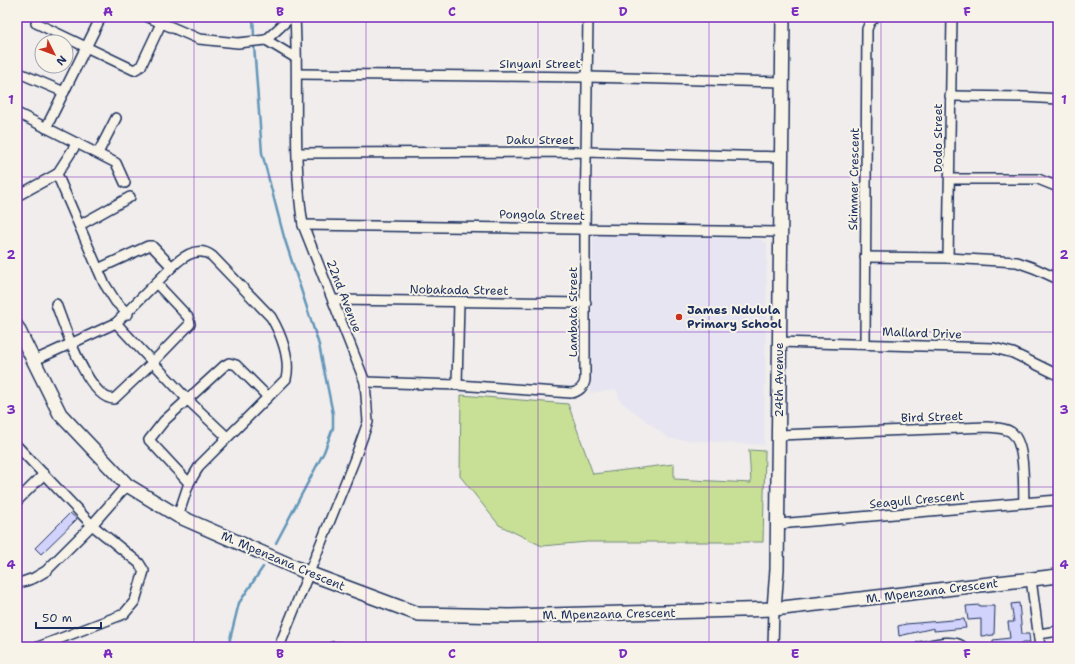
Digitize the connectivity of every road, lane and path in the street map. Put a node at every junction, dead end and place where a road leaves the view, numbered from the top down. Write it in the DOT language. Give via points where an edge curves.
graph roads {
  1 [pos="38,17"];
  2 [pos="101,17"];
  3 [pos="148,17"];
  4 [pos="291,17"];
  5 [pos="295,17"];
  6 [pos="588,17"];
  7 [pos="783,17"];
  8 [pos="875,17"];
  9 [pos="952,17"];
  10 [pos="162,20"];
  11 [pos="266,40"];
  12 [pos="85,48"];
  13 [pos="296,58"];
  14 [pos="17,72"];
  15 [pos="297,74"];
  16 [pos="588,77"];
  17 [pos="782,82"];
  18 [pos="64,92"];
  19 [pos="950,96"];
  20 [pos="1058,99"];
  21 [pos="17,114"];
  22 [pos="116,118"];
  23 [pos="46,128"];
  24 [pos="77,143"];
  25 [pos="586,152"];
  26 [pos="98,153"];
  27 [pos="298,153"];
  28 [pos="782,157"];
  29 [pos="58,174"];
  30 [pos="950,179"];
  31 [pos="125,183"];
  32 [pos="1058,187"];
  33 [pos="17,196"];
  34 [pos="130,197"];
  35 [pos="80,225"];
  36 [pos="303,225"];
  37 [pos="585,228"];
  38 [pos="781,232"];
  39 [pos="865,258"];
  40 [pos="948,258"];
  41 [pos="172,267"];
  42 [pos="98,269"];
  43 [pos="1058,279"];
  44 [pos="156,283"];
  45 [pos="333,300"];
  46 [pos="459,302"];
  47 [pos="586,303"];
  48 [pos="56,304"];
  49 [pos="128,314"];
  50 [pos="116,323"];
  51 [pos="17,326"];
  52 [pos="778,342"];
  53 [pos="865,343"];
  54 [pos="71,345"];
  55 [pos="33,361"];
  56 [pos="152,363"];
  57 [pos="1058,375"];
  58 [pos="365,382"];
  59 [pos="457,385"];
  60 [pos="268,397"];
  61 [pos="188,400"];
  62 [pos="779,435"];
  63 [pos="227,437"];
  64 [pos="17,446"];
  65 [pos="44,474"];
  66 [pos="189,483"];
  67 [pos="126,484"];
  68 [pos="17,500"];
  69 [pos="1058,500"];
  70 [pos="1024,503"];
  71 [pos="178,516"];
  72 [pos="778,524"];
  73 [pos="92,525"];
  74 [pos="308,573"];
  75 [pos="1058,576"];
  76 [pos="1031,579"];
  77 [pos="17,584"];
  78 [pos="774,609"];
  79 [pos="1058,631"];
  80 [pos="1039,634"];
  81 [pos="38,647"];
  82 [pos="279,647"];
  83 [pos="333,647"];
  84 [pos="340,647"];
  85 [pos="773,647"];
  86 [pos="920,647"];
  87 [pos="963,647"];
  88 [pos="1040,647"];
  1 -- 12 [label="street" via="36,23"];
  2 -- 12 [label="street"];
  3 -- 10 [label="street"];
  4 -- 11 [label="street"];
  5 -- 13 [label="street, 22nd Avenue"];
  6 -- 16 [label="street, Lambata Street"];
  7 -- 17 [label="main road, 24th Avenue"];
  8 -- 39 [label="street, Skimmer Crescent" via="867,29"];
  9 -- 19 [label="street, Dodo Street"];
  10 -- 11 [label="street" via="198,39 238,43"];
  10 -- 12 [label="street" via="141,66 134,70"];
  11 -- 13 [label="street"];
  12 -- 18 [label="street"];
  13 -- 15 [label="street, 22nd Avenue"];
  14 -- 18 [label="street"];
  15 -- 16 [label="street, Sinyani Street"];
  15 -- 27 [label="street, 22nd Avenue"];
  16 -- 17 [label="street, Sinyani Street"];
  16 -- 25 [label="street, Lambata Street"];
  17 -- 28 [label="main road, 24th Avenue"];
  18 -- 23 [label="street"];
  19 -- 20 [label="street" via="1024,96"];
  19 -- 30 [label="street, Dodo Street"];
  21 -- 23 [label="street"];
  22 -- 26 [label="street"];
  23 -- 24 [label="street"];
  24 -- 26 [label="street"];
  24 -- 29 [label="street"];
  25 -- 27 [label="street, Daku Street"];
  25 -- 28 [label="street, Daku Street"];
  25 -- 37 [label="street, Lambata Street"];
  26 -- 31 [label="street" via="116,163"];
  27 -- 36 [label="street, 22nd Avenue"];
  28 -- 38 [label="main road, 24th Avenue"];
  29 -- 33 [label="street"];
  29 -- 35 [label="street"];
  30 -- 32 [label="street" via="1038,179"];
  30 -- 40 [label="street, Dodo Street"];
  34 -- 35 [label="street"];
  35 -- 42 [label="street"];
  36 -- 37 [label="street, Pongola Street"];
  36 -- 45 [label="street, 22nd Avenue"];
  37 -- 38 [label="street, Pongola Street"];
  37 -- 47 [label="street, Lambata Street"];
  38 -- 52 [label="main road, 24th Avenue"];
  39 -- 40 [label="street"];
  39 -- 53 [label="street, Skimmer Crescent"];
  40 -- 43 [label="street" via="1017,262"];
  41 -- 42 [label="street" via="152,246 148,246"];
  41 -- 44 [label="street"];
  41 -- 60 [label="street" via="191,253 209,254 271,317 281,338 287,375"];
  42 -- 49 [label="street" via="111,295"];
  44 -- 49 [label="street"];
  44 -- 56 [label="street" via="190,322"];
  45 -- 46 [label="street, Nobakada Street"];
  45 -- 58 [label="street, 22nd Avenue"];
  46 -- 47 [label="street, Nobakada Street"];
  46 -- 59 [label="street"];
  47 -- 59 [label="street, Lambata Street" via="585,380 578,391 571,393"];
  48 -- 54 [label="street"];
  49 -- 50 [label="street"];
  50 -- 54 [label="street"];
  50 -- 56 [label="street"];
  51 -- 55 [label="main road, M. Mpenzana Crescent"];
  52 -- 53 [label="street, Mallard Drive"];
  52 -- 62 [label="main road, 24th Avenue"];
  53 -- 57 [label="street, Mallard Drive" via="994,348 1013,353"];
  54 -- 55 [label="street"];
  54 -- 56 [label="street" via="91,382 112,399"];
  55 -- 67 [label="main road, M. Mpenzana Crescent" via="60,414"];
  56 -- 61 [label="street"];
  58 -- 59 [label="street, Lambata Street"];
  58 -- 74 [label="street, 22nd Avenue" via="368,422 364,437"];
  60 -- 61 [label="street" via="236,366 229,363"];
  60 -- 63 [label="street"];
  61 -- 63 [label="street"];
  61 -- 66 [label="street" via="164,421 149,439"];
  62 -- 70 [label="street, Bird Street" via="1002,428 1012,433 1021,449"];
  62 -- 72 [label="main road, 24th Avenue"];
  63 -- 66 [label="street" via="200,465"];
  64 -- 65 [label="street"];
  65 -- 68 [label="street"];
  65 -- 73 [label="street"];
  66 -- 71 [label="street"];
  67 -- 71 [label="main road, M. Mpenzana Crescent"];
  67 -- 73 [label="street"];
  69 -- 70 [label="street, Seagull Crescent"];
  70 -- 72 [label="street, Seagull Crescent"];
  71 -- 74 [label="main road, M. Mpenzana Crescent"];
  72 -- 78 [label="main road, 24th Avenue"];
  73 -- 77 [label="street" via="46,571"];
  73 -- 81 [label="street" via="143,566 144,577 135,601 124,614"];
  74 -- 78 [label="main road, M. Mpenzana Crescent" via="418,614 509,616"];
  74 -- 82 [label="street, 22nd Avenue"];
  75 -- 76 [label="main road, M. Mpenzana Crescent"];
  76 -- 78 [label="main road, M. Mpenzana Crescent"];
  76 -- 80 [label="street"];
  78 -- 85 [label="street, 24th Avenue"];
  79 -- 80 [label="street"];
  80 -- 88 [label="street"];
  83 -- 84 [label="street"];
  86 -- 87 [label="street" via="950,643 958,643"];
}
